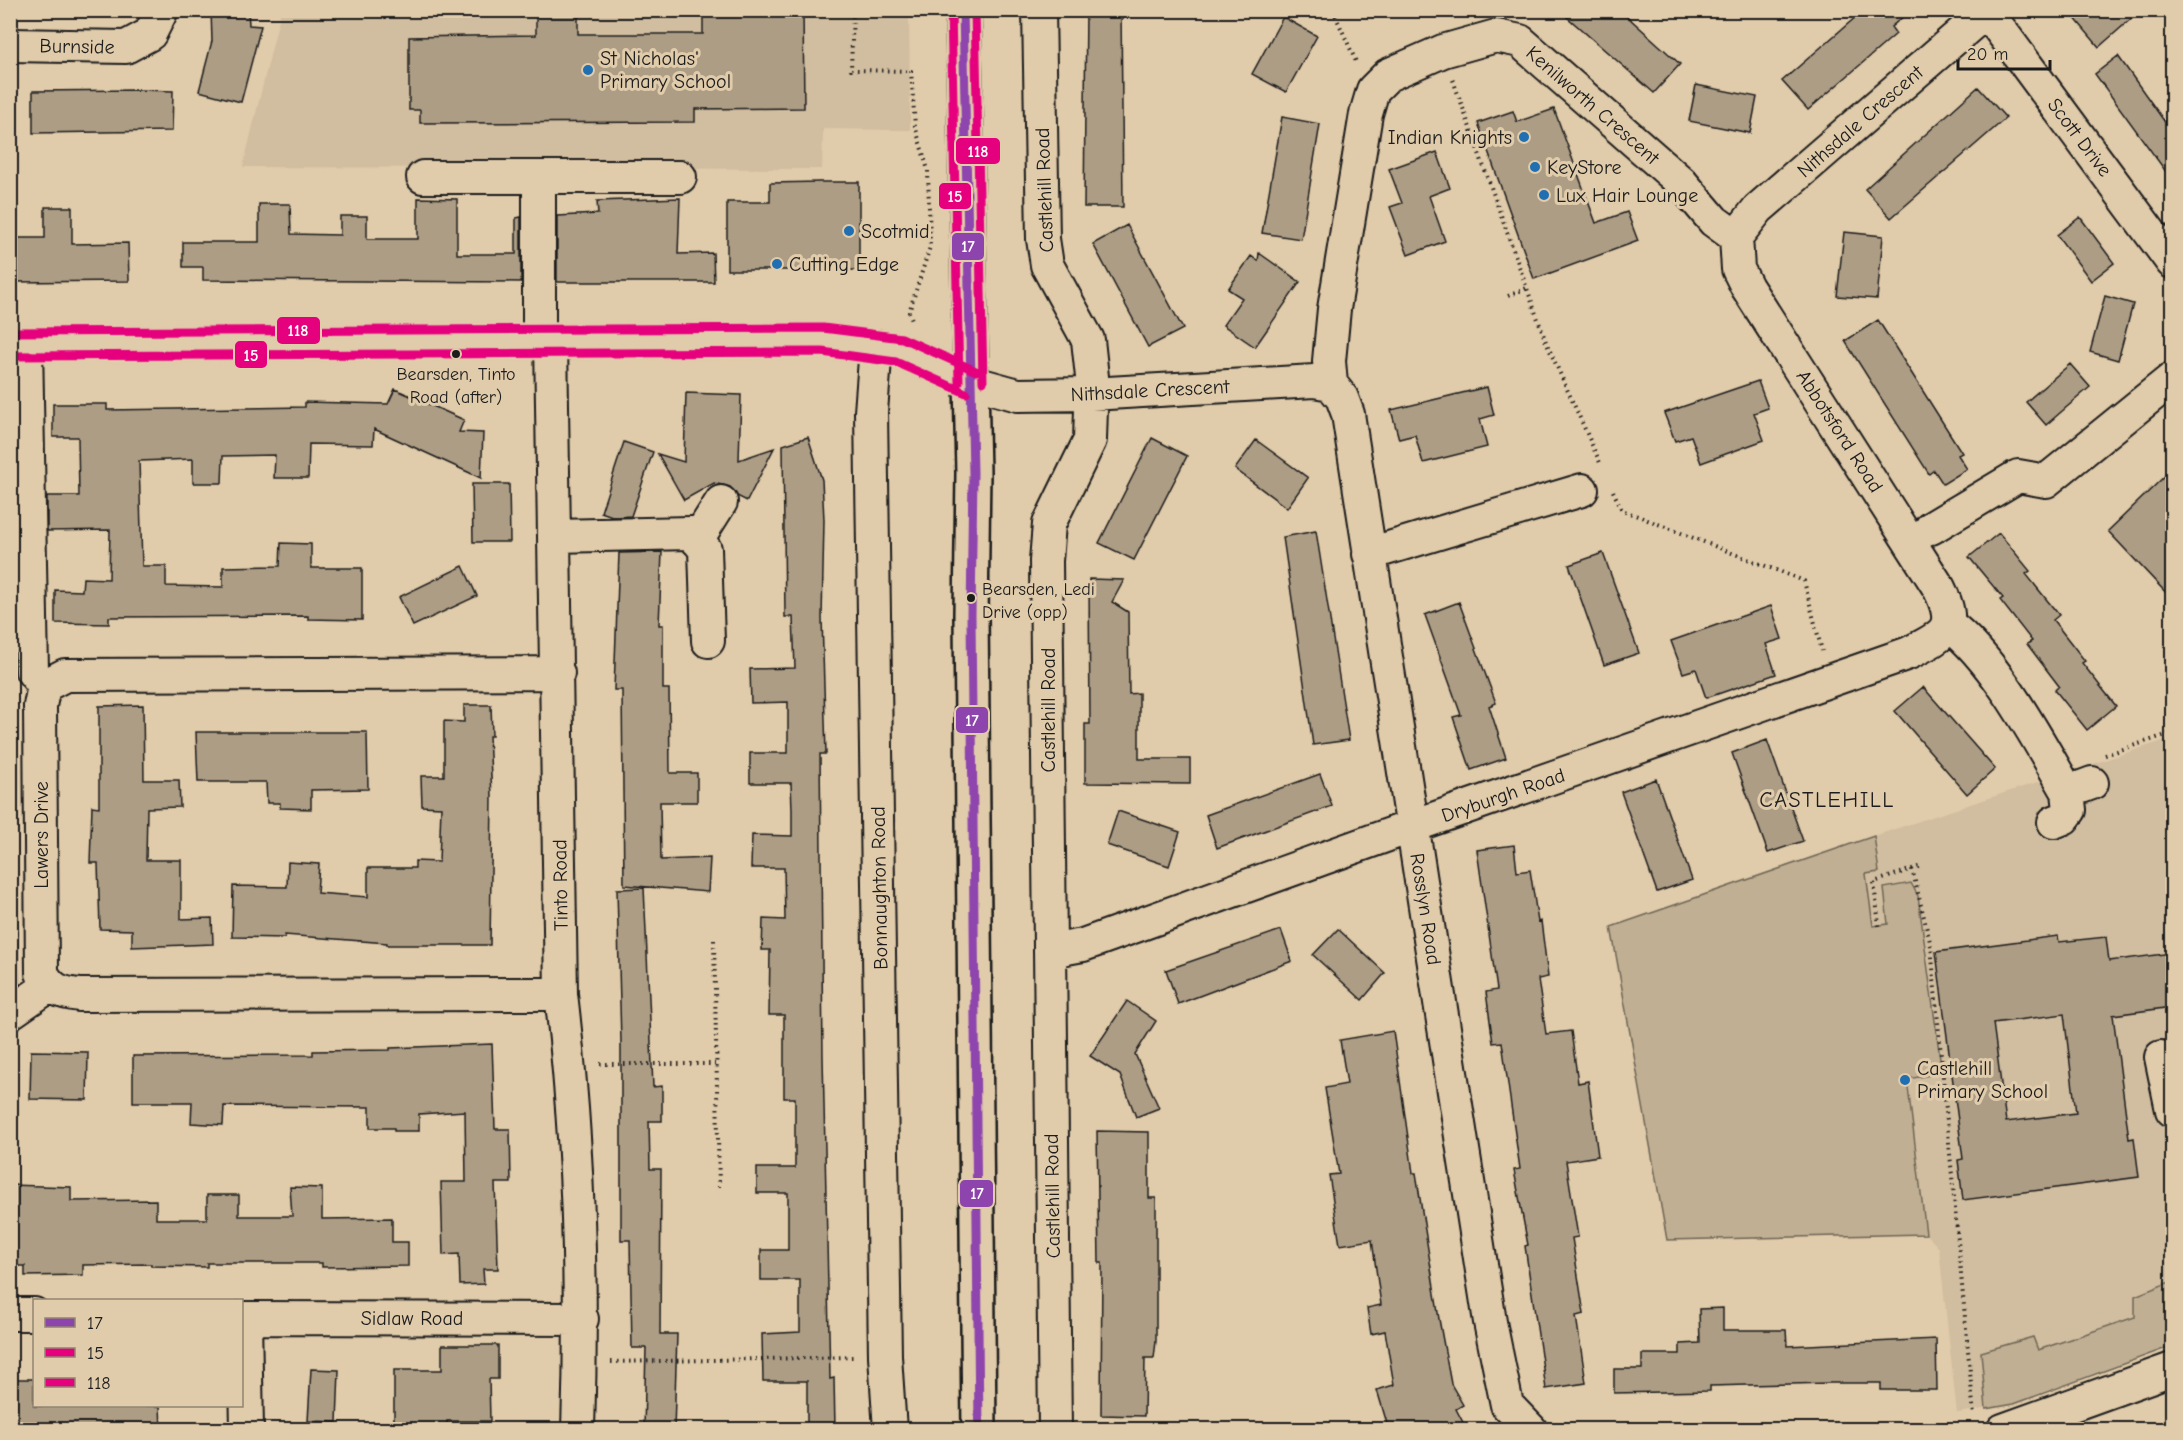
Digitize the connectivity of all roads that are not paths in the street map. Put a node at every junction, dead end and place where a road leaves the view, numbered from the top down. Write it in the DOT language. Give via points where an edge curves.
graph roads {
  1 [pos="162,10"];
  2 [pos="963,10"];
  3 [pos="1039,10"];
  4 [pos="1987,11"];
  5 [pos="10,45"];
  6 [pos="423,177"];
  7 [pos="539,177"];
  8 [pos="680,177"];
  9 [pos="1736,237"];
  10 [pos="2172,262"];
  11 [pos="545,340"];
  12 [pos="18,344"];
  13 [pos="876,346"];
  14 [pos="2172,379"];
  15 [pos="971,382"];
  16 [pos="1331,384"];
  17 [pos="1091,394"];
  18 [pos="1582,490"];
  19 [pos="720,502"];
  20 [pos="19,528"];
  21 [pos="1931,528"];
  22 [pos="555,536"];
  23 [pos="697,540"];
  24 [pos="1369,554"];
  25 [pos="1948,624"];
  26 [pos="708,641"];
  27 [pos="558,673"];
  28 [pos="44,686"];
  29 [pos="2054,822"];
  30 [pos="1413,826"];
  31 [pos="1050,951"];
  32 [pos="49,986"];
  33 [pos="561,994"];
  34 [pos="10,1012"];
  35 [pos="2161,1057"];
  36 [pos="2172,1110"];
  37 [pos="10,1314"];
  38 [pos="33,1314"];
  39 [pos="243,1318"];
  40 [pos="582,1319"];
  41 [pos="2172,1369"];
  42 [pos="2008,1429"];
  43 [pos="247,1430"];
  44 [pos="578,1430"];
  45 [pos="890,1430"];
  46 [pos="979,1430"];
  47 [pos="1054,1430"];
  48 [pos="1531,1430"];
  49 [pos="2003,1430"];
  1 -- 5 [label="street, Burnside" via="150,34 126,47"];
  2 -- 15 [label="main road"];
  3 -- 17 [label="street, Castlehill Road" via="1043,239 1047,265 1088,340"];
  4 -- 9 [label="street, Nithsdale Crescent" via="1758,209"];
  4 -- 10 [label="street, Scott Drive"];
  6 -- 7 [label="street"];
  7 -- 8 [label="street"];
  7 -- 11 [label="street, Tinto Road"];
  9 -- 16 [label="street, Kenilworth Crescent" via="1714,221 1681,182 1520,40 1496,36 1443,51 1388,75 1373,90 1334,309"];
  9 -- 25 [label="street, Abbotsford Road" via="1738,269 1747,287 1939,588 1950,609"];
  11 -- 12 [label="street, Nithsdale Crescent"];
  11 -- 13 [label="street, Nithsdale Crescent" via="823,340"];
  11 -- 22 [label="street, Tinto Road"];
  12 -- 20 [label="street"];
  13 -- 15 [label="street, Nithsdale Crescent" via="921,358"];
  13 -- 45 [label="street, Bonnaughton Road" via="872,435 885,1356"];
  14 -- 21 [label="street" via="2046,481 2018,476"];
  15 -- 17 [label="street, Nithsdale Crescent" via="1018,395"];
  15 -- 46 [label="main road"];
  16 -- 17 [label="street, Nithsdale Crescent" via="1314,381"];
  16 -- 24 [label="street, Rosslyn Road" via="1348,414"];
  17 -- 31 [label="street, Castlehill Road" via="1090,440 1049,524"];
  18 -- 24 [label="street"];
  19 -- 23 [label="street"];
  20 -- 28 [label="street" via="32,670"];
  22 -- 23 [label="street" via="691,533"];
  22 -- 27 [label="street, Tinto Road"];
  23 -- 26 [label="street" via="705,549"];
  24 -- 30 [label="street, Rosslyn Road"];
  25 -- 29 [label="street" via="1965,636 1988,664 2072,782 2070,810"];
  25 -- 30 [label="street, Dryburgh Road" via="1939,638 1909,653"];
  27 -- 28 [label="street" via="66,675"];
  27 -- 33 [label="street, Tinto Road"];
  28 -- 32 [label="street, Lawers Drive" via="40,706 42,973"];
  30 -- 31 [label="street, Dryburgh Road" via="1083,945"];
  30 -- 48 [label="street, Rosslyn Road" via="1490,1322 1507,1405"];
  31 -- 47 [label="street, Castlehill Road"];
  32 -- 33 [label="street" via="62,993 80,995"];
  32 -- 34 [label="street"];
  33 -- 40 [label="street, Tinto Road" via="569,1064"];
  35 -- 36 [label="street"];
  37 -- 38 [label="street"];
  39 -- 40 [label="street, Sidlaw Road"];
  39 -- 43 [label="street"];
  40 -- 44 [label="street, Tinto Road"];
  41 -- 42 [label="street"];
  42 -- 49 [label="street"];
}
